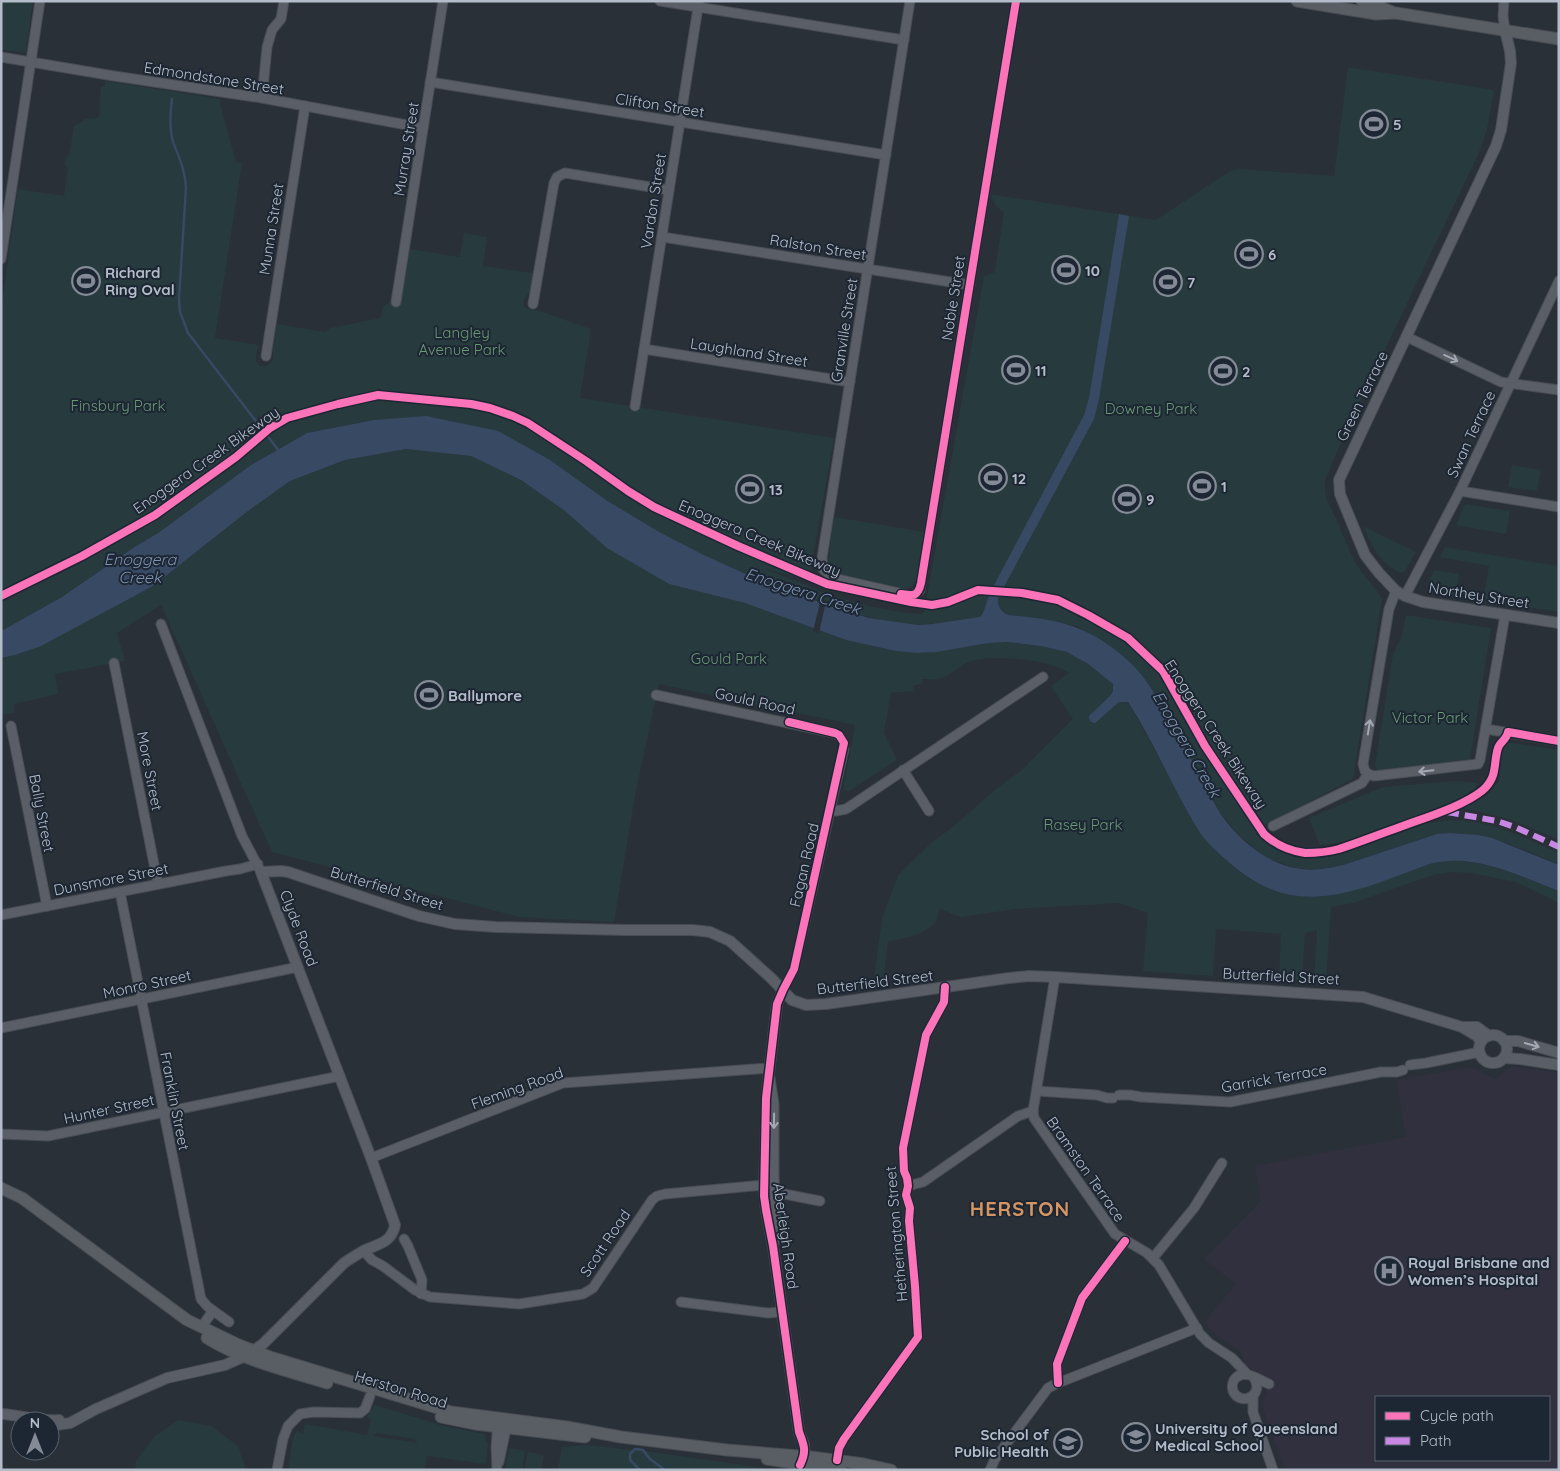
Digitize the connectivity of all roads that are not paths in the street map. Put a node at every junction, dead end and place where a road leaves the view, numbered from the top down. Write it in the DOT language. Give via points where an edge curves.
graph roads {
  1 [pos="40,1"];
  2 [pos="284,1"];
  3 [pos="443,1"];
  4 [pos="660,1"];
  5 [pos="910,1"];
  6 [pos="1016,1"];
  7 [pos="1297,1"];
  8 [pos="1362,1"];
  9 [pos="1504,1"];
  10 [pos="699,4"];
  11 [pos="1396,13"];
  12 [pos="1505,30"];
  13 [pos="1559,39"];
  14 [pos="904,40"];
  15 [pos="1,57"];
  16 [pos="31,62"];
  17 [pos="430,82"];
  18 [pos="262,98"];
  19 [pos="304,106"];
  20 [pos="680,122"];
  21 [pos="423,128"];
  22 [pos="886,155"];
  23 [pos="669,190"];
  24 [pos="6,200"];
  25 [pos="662,237"];
  26 [pos="1,259"];
  27 [pos="868,269"];
  28 [pos="1559,281"];
  29 [pos="970,285"];
  30 [pos="396,302"];
  31 [pos="533,304"];
  32 [pos="1407,337"];
  33 [pos="644,349"];
  34 [pos="266,356"];
  35 [pos="850,382"];
  36 [pos="1510,383"];
  37 [pos="1559,390"];
  38 [pos="635,406"];
  39 [pos="1460,491"];
  40 [pos="1559,507"];
  41 [pos="1396,591"];
  42 [pos="912,596"];
  43 [pos="1405,596"];
  44 [pos="1504,614"];
  45 [pos="1559,623"];
  46 [pos="161,624"];
  47 [pos="114,663"];
  48 [pos="1043,677"];
  49 [pos="656,694"];
  50 [pos="11,726"];
  51 [pos="1486,729"];
  52 [pos="1559,741"];
  53 [pos="844,743"];
  54 [pos="903,770"];
  55 [pos="1368,774"];
  56 [pos="830,810"];
  57 [pos="929,811"];
  58 [pos="1273,826"];
  59 [pos="253,854"];
  60 [pos="260,868"];
  61 [pos="226,870"];
  62 [pos="158,884"];
  63 [pos="120,892"];
  64 [pos="47,906"];
  65 [pos="1,915"];
  66 [pos="298,967"];
  67 [pos="1055,977"];
  68 [pos="945,987"];
  69 [pos="783,990"];
  70 [pos="141,999"];
  71 [pos="1,1028"];
  72 [pos="1504,1041"];
  73 [pos="1483,1044"];
  74 [pos="1559,1053"];
  75 [pos="1504,1058"];
  76 [pos="1559,1066"];
  77 [pos="769,1071"];
  78 [pos="340,1076"];
  79 [pos="1037,1091"];
  80 [pos="1033,1111"];
  81 [pos="163,1112"];
  82 [pos="1,1134"];
  83 [pos="371,1158"];
  84 [pos="1222,1163"];
  85 [pos="764,1185"];
  86 [pos="908,1186"];
  87 [pos="1,1188"];
  88 [pos="774,1192"];
  89 [pos="820,1201"];
  90 [pos="404,1239"];
  91 [pos="1125,1241"];
  92 [pos="380,1244"];
  93 [pos="773,1246"];
  94 [pos="364,1251"];
  95 [pos="1153,1258"];
  96 [pos="383,1266"];
  97 [pos="421,1294"];
  98 [pos="681,1302"];
  99 [pos="213,1311"];
  100 [pos="782,1312"];
  101 [pos="205,1322"];
  102 [pos="228,1322"];
  103 [pos="1197,1328"];
  104 [pos="248,1354"];
  105 [pos="1232,1358"];
  106 [pos="329,1375"];
  107 [pos="1251,1376"];
  108 [pos="1235,1378"];
  109 [pos="1058,1383"];
  110 [pos="1254,1395"];
  111 [pos="370,1396"];
  112 [pos="1241,1398"];
  113 [pos="1252,1412"];
  114 [pos="1,1414"];
  115 [pos="76,1417"];
  116 [pos="502,1423"];
  117 [pos="60,1425"];
  118 [pos="496,1447"];
  119 [pos="801,1459"];
  120 [pos="839,1465"];
  121 [pos="277,1470"];
  122 [pos="491,1470"];
  123 [pos="497,1470"];
  124 [pos="891,1470"];
  125 [pos="990,1470"];
  126 [pos="1273,1470"];
  1 -- 16 [label="street"];
  2 -- 18 [label="street" via="281,19 272,30 266,47"];
  3 -- 17 [label="street, Murray Street"];
  4 -- 10 [label="street"];
  5 -- 14 [label="street, Granville Street"];
  6 -- 29 [label="street, Noble Street"];
  7 -- 11 [label="main road" via="1376,14"];
  8 -- 11 [label="main road"];
  9 -- 12 [label="street"];
  10 -- 14 [label="street"];
  10 -- 20 [label="street, Vardon Street"];
  11 -- 12 [label="main road"];
  12 -- 13 [label="main road"];
  12 -- 32 [label="street, Green Terrace" via="1511,63 1499,137"];
  14 -- 22 [label="street, Granville Street"];
  15 -- 16 [label="street, Edmondstone Street"];
  16 -- 18 [label="street, Edmondstone Street"];
  16 -- 24 [label="street"];
  17 -- 20 [label="street, Clifton Street"];
  17 -- 21 [label="street, Murray Street"];
  18 -- 19 [label="street, Edmondstone Street"];
  19 -- 21 [label="street, Edmondstone Street"];
  19 -- 34 [label="street, Munna Street"];
  20 -- 22 [label="street, Clifton Street"];
  20 -- 23 [label="street, Vardon Street"];
  21 -- 30 [label="street, Murray Street"];
  22 -- 27 [label="street, Granville Street"];
  23 -- 25 [label="street, Vardon Street"];
  23 -- 31 [label="street" via="565,172 557,176"];
  24 -- 26 [label="street"];
  25 -- 27 [label="street, Ralston Street"];
  25 -- 33 [label="street, Vardon Street"];
  27 -- 29 [label="street, Ralston Street"];
  27 -- 35 [label="street, Granville Street"];
  28 -- 36 [label="street, Swan Terrace"];
  29 -- 42 [label="street, Noble Street" via="920,590"];
  32 -- 36 [label="street, one-way" via="1501,382"];
  32 -- 41 [label="street, Green Terrace" via="1339,480 1340,494 1365,555"];
  33 -- 35 [label="street, Laughland Street"];
  33 -- 38 [label="street, Vardon Street"];
  35 -- 42 [label="street, Granville Street" via="822,558 824,569 842,581"];
  36 -- 37 [label="street"];
  36 -- 39 [label="street, Swan Terrace"];
  39 -- 40 [label="street"];
  39 -- 43 [label="street, Swan Terrace"];
  41 -- 43 [label="street, Northey Street"];
  55 -- 41 [label="street, one-way" via="1363,764 1389,609"];
  43 -- 44 [label="street, Northey Street" via="1423,602"];
  44 -- 45 [label="street, Northey Street"];
  44 -- 51 [label="street"];
  46 -- 59 [label="street, Clyde Road" via="240,830"];
  47 -- 62 [label="street, More Street"];
  48 -- 54 [label="street"];
  49 -- 53 [label="street, Gould Road" via="830,732 839,735"];
  50 -- 64 [label="street, Bally Street"];
  51 -- 52 [label="street"];
  51 -- 55 [label="street, one-way" via="1478,764 1374,776"];
  53 -- 56 [label="street, Fagan Road"];
  54 -- 56 [label="street" via="846,809"];
  54 -- 57 [label="street"];
  55 -- 58 [label="street" via="1362,783"];
  56 -- 69 [label="street, Fagan Road" via="794,969"];
  59 -- 60 [label="street, Clyde Road"];
  59 -- 61 [label="street, Dunsmore Street"];
  60 -- 61 [label="street, Dunsmore Street"];
  60 -- 66 [label="street, Clyde Road"];
  60 -- 69 [label="street, Butterfield Street" via="288,872 419,916 455,924 710,932 730,941"];
  61 -- 62 [label="street, Dunsmore Street"];
  62 -- 63 [label="street, Dunsmore Street"];
  63 -- 64 [label="street, Dunsmore Street"];
  63 -- 70 [label="street, Franklin Street"];
  64 -- 65 [label="street, Dunsmore Street"];
  66 -- 70 [label="street, Monro Street"];
  66 -- 78 [label="street, Clyde Road"];
  67 -- 68 [label="street, Butterfield Street" via="1021,977"];
  67 -- 73 [label="street, Butterfield Street" via="1352,995 1462,1027 1477,1027"];
  67 -- 79 [label="street, Bramston Terrace"];
  68 -- 69 [label="street, Butterfield Street" via="809,1005 792,1000"];
  68 -- 86 [label="street, Hetherington Street" via="944,1002 926,1035 902,1148"];
  69 -- 77 [label="street, Aberleigh Road" via="777,1004"];
  70 -- 71 [label="street, Monro Street"];
  70 -- 81 [label="street, Franklin Street"];
  72 -- 73 [label="street" via="1497,1036"];
  72 -- 74 [label="street, one-way" via="1518,1041"];
  72 -- 75 [label="street" via="1507,1050"];
  73 -- 75 [label="street" via="1484,1059 1497,1062"];
  73 -- 79 [label="street, Garrick Terrace" via="1397,1072 1380,1072 1224,1102 1130,1095 1107,1098"];
  75 -- 76 [label="street"];
  77 -- 83 [label="street, Fleming Road" via="563,1083"];
  77 -- 85 [label="street, Aberleigh Road"];
  77 -- 88 [label="street, Aberleigh Road, one-way" via="774,1104"];
  78 -- 81 [label="street, Hunter Street"];
  78 -- 83 [label="street, Clyde Road"];
  79 -- 80 [label="street, Bramston Terrace"];
  80 -- 86 [label="street" via="1018,1116 923,1182"];
  80 -- 91 [label="street, Bramston Terrace" via="1036,1121 1111,1230"];
  81 -- 82 [label="street, Hunter Street" via="48,1136"];
  81 -- 99 [label="street, Franklin Street" via="201,1299"];
  83 -- 92 [label="street, Clyde Road" via="394,1222 393,1233"];
  84 -- 95 [label="street" via="1194,1208"];
  85 -- 93 [label="street, Aberleigh Road"];
  85 -- 97 [label="street, Scott Road" via="657,1196 593,1288 583,1294 519,1304"];
  86 -- 120 [label="street, Hetherington Street" via="906,1195 910,1208 918,1337 844,1439 839,1448"];
  87 -- 104 [label="main road, Herston Road" via="22,1198 187,1320"];
  88 -- 89 [label="street"];
  88 -- 93 [label="street, Aberleigh Road" via="776,1227"];
  90 -- 97 [label="street" via="422,1280"];
  91 -- 95 [label="street, Bramston Terrace"];
  91 -- 109 [label="street" via="1082,1298 1057,1364"];
  92 -- 94 [label="street"];
  92 -- 96 [label="street" via="378,1258"];
  93 -- 100 [label="street, Aberleigh Road"];
  94 -- 96 [label="street, Scott Road"];
  94 -- 104 [label="street" via="344,1263 263,1344"];
  95 -- 103 [label="street, Bramston Terrace"];
  96 -- 97 [label="street, Scott Road"];
  98 -- 100 [label="street"];
  99 -- 101 [label="street"];
  99 -- 102 [label="street, Franklin Street"];
  100 -- 119 [label="street, Aberleigh Road"];
  103 -- 105 [label="street, Bramston Terrace" via="1209,1343"];
  103 -- 109 [label="street"];
  104 -- 106 [label="main road, Herston Road"];
  104 -- 111 [label="main road, Herston Road" via="285,1371"];
  104 -- 115 [label="street" via="225,1365 167,1378"];
  105 -- 107 [label="street, Bramston Terrace"];
  105 -- 108 [label="street"];
  106 -- 111 [label="main road"];
  106 -- 116 [label="main road, Herston Road" via="448,1411"];
  107 -- 108 [label="street"];
  107 -- 110 [label="street" via="1257,1386"];
  108 -- 112 [label="street" via="1233,1390"];
  109 -- 125 [label="street" via="1048,1388"];
  110 -- 112 [label="street"];
  110 -- 113 [label="street"];
  111 -- 116 [label="main road, Herston Road" via="457,1421"];
  111 -- 121 [label="street" via="360,1413 300,1414 288,1426 282,1439"];
  112 -- 113 [label="street"];
  113 -- 126 [label="street"];
  114 -- 115 [label="street" via="51,1420"];
  115 -- 117 [label="street"];
  116 -- 118 [label="street"];
  116 -- 119 [label="main road, Herston Road"];
  116 -- 123 [label="street" via="502,1452"];
  118 -- 122 [label="street"];
  118 -- 123 [label="street"];
  119 -- 120 [label="main road, Herston Road"];
  120 -- 124 [label="main road, Herston Road"];
}
